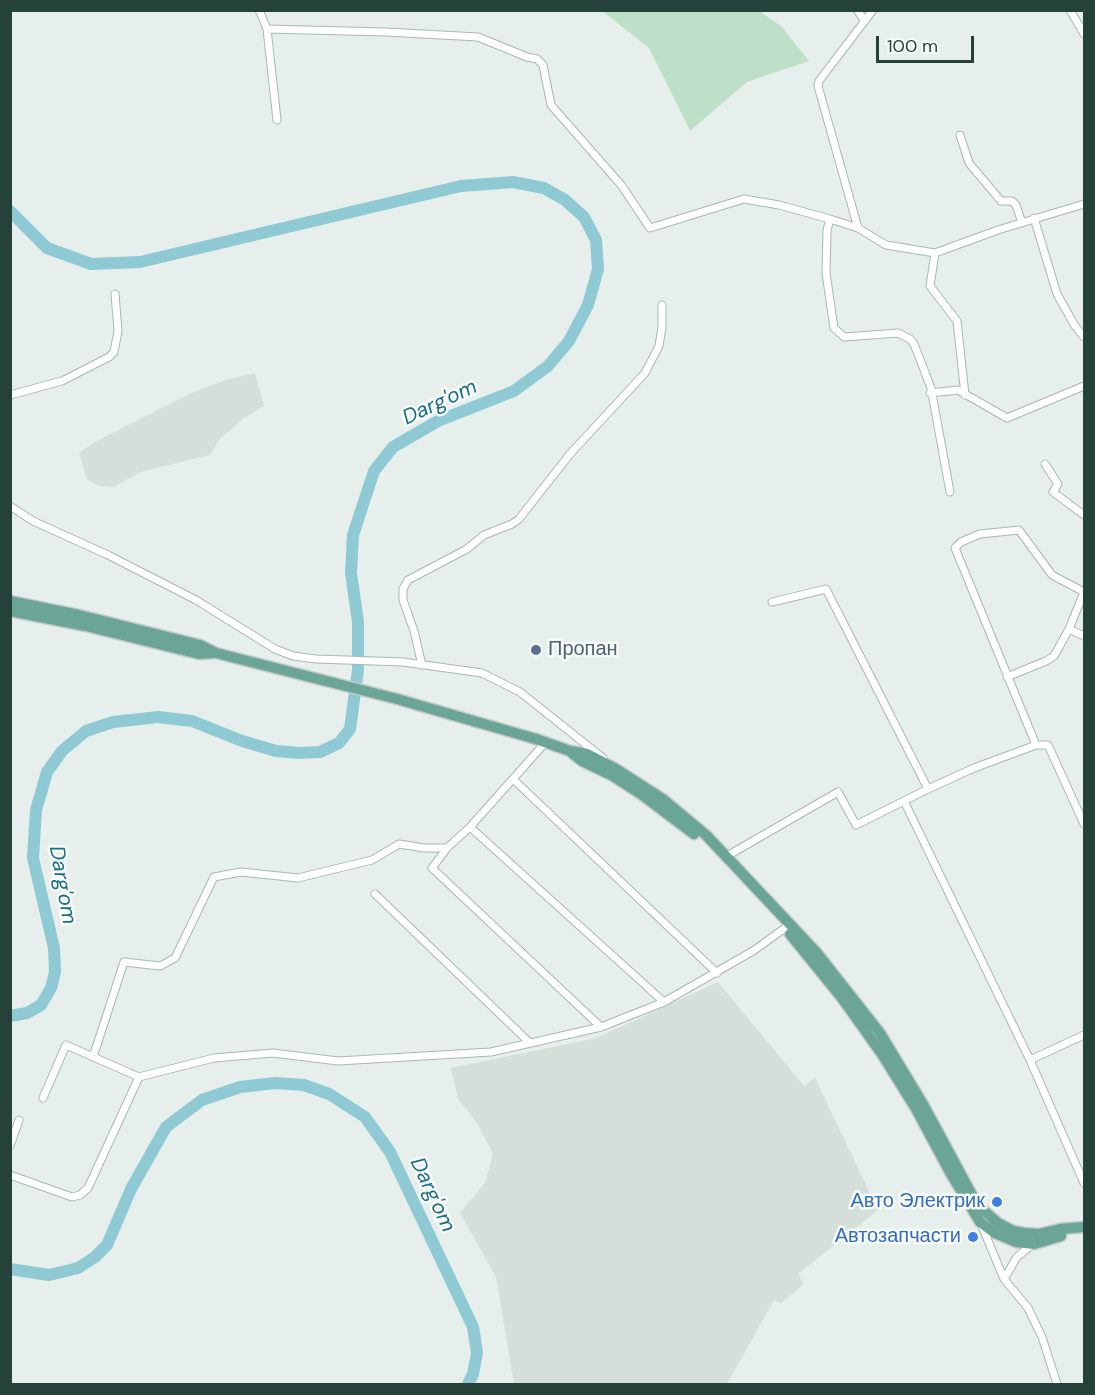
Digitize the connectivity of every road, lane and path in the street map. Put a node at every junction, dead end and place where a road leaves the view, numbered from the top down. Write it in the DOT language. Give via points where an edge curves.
graph roads {
  1 [pos="259,10"];
  2 [pos="857,10"];
  3 [pos="873,10"];
  4 [pos="1070,10"];
  5 [pos="866,21"];
  6 [pos="267,30"];
  7 [pos="1084,34"];
  8 [pos="277,120"];
  9 [pos="960,135"];
  10 [pos="1084,204"];
  11 [pos="1034,218"];
  12 [pos="830,219"];
  13 [pos="1022,223"];
  14 [pos="858,228"];
  15 [pos="935,253"];
  16 [pos="115,294"];
  17 [pos="662,305"];
  18 [pos="1084,337"];
  19 [pos="1084,386"];
  20 [pos="11,393"];
  21 [pos="930,393"];
  22 [pos="965,395"];
  23 [pos="1045,464"];
  24 [pos="950,492"];
  25 [pos="10,506"];
  26 [pos="1084,515"];
  27 [pos="1084,592"];
  28 [pos="10,601"];
  29 [pos="772,602"];
  30 [pos="10,612"];
  31 [pos="1069,629"];
  32 [pos="1084,636"];
  33 [pos="216,653"];
  34 [pos="422,665"];
  35 [pos="1007,677"];
  36 [pos="545,743"];
  37 [pos="1036,746"];
  38 [pos="570,751"];
  39 [pos="616,769"];
  40 [pos="513,779"];
  41 [pos="928,789"];
  42 [pos="904,801"];
  43 [pos="1084,824"];
  44 [pos="470,827"];
  45 [pos="447,848"];
  46 [pos="727,856"];
  47 [pos="375,894"];
  48 [pos="785,928"];
  49 [pos="717,973"];
  50 [pos="664,1002"];
  51 [pos="601,1027"];
  52 [pos="1084,1035"];
  53 [pos="530,1043"];
  54 [pos="886,1051"];
  55 [pos="93,1057"];
  56 [pos="1030,1060"];
  57 [pos="140,1077"];
  58 [pos="43,1098"];
  59 [pos="20,1120"];
  60 [pos="10,1146"];
  61 [pos="10,1175"];
  62 [pos="1084,1183"];
  63 [pos="981,1222"];
  64 [pos="1080,1228"];
  65 [pos="1034,1244"];
  66 [pos="1004,1279"];
  67 [pos="1056,1384"];
  1 -- 6 [label="street"];
  2 -- 5 [label="street"];
  3 -- 5 [label="street"];
  4 -- 7 [label="street"];
  5 -- 14 [label="street" via="818,86"];
  6 -- 8 [label="street"];
  6 -- 12 [label="street" via="478,37 537,59 543,65 552,105 622,186 650,228 744,199"];
  9 -- 13 [label="street" via="969,163 1001,201 1016,205"];
  10 -- 11 [label="street"];
  11 -- 13 [label="street"];
  11 -- 18 [label="street" via="1058,294"];
  12 -- 14 [label="street"];
  12 -- 21 [label="street" via="826,273 834,328 844,337 898,333 910,339 924,368"];
  13 -- 15 [label="street"];
  14 -- 15 [label="street" via="886,245"];
  15 -- 22 [label="street" via="930,286 957,321"];
  16 -- 20 [label="street" via="118,331 114,352 109,357 62,381"];
  17 -- 34 [label="street" via="658,346 645,373 570,454 519,519 483,535 467,549 408,580 403,600"];
  19 -- 22 [label="street" via="1007,418"];
  21 -- 22 [label="street" via="958,390"];
  21 -- 24 [label="street"];
  23 -- 26 [label="street" via="1058,484 1053,492"];
  25 -- 34 [label="street" via="33,521 196,600 293,656"];
  27 -- 31 [label="street"];
  27 -- 35 [label="street" via="1052,575 1019,530 980,534 955,548"];
  28 -- 33 [label="main road" via="200,645"];
  29 -- 41 [label="street" via="826,589"];
  30 -- 33 [label="main road" via="199,654"];
  31 -- 32 [label="street"];
  31 -- 35 [label="street" via="1054,656"];
  33 -- 36 [label="main road" via="397,699"];
  34 -- 39 [label="street" via="482,673 510,686"];
  35 -- 37 [label="street"];
  36 -- 38 [label="main road"];
  36 -- 40 [label="street"];
  37 -- 41 [label="street"];
  37 -- 43 [label="street" via="1048,745"];
  38 -- 39 [label="main road" via="587,754"];
  38 -- 48 [label="main road" via="641,794 694,834"];
  39 -- 46 [label="main road" via="664,800"];
  40 -- 44 [label="street"];
  40 -- 49 [label="street"];
  41 -- 42 [label="street"];
  42 -- 46 [label="street" via="856,825 838,792"];
  42 -- 56 [label="street"];
  44 -- 45 [label="street"];
  44 -- 50 [label="street"];
  45 -- 51 [label="street" via="432,868"];
  45 -- 55 [label="street" via="399,844 372,860 298,878 241,872 214,876 175,958 160,966 124,962"];
  46 -- 54 [label="main road" via="817,953 880,1033"];
  47 -- 53 [label="street"];
  48 -- 49 [label="street"];
  48 -- 54 [label="main road"];
  49 -- 50 [label="street"];
  50 -- 51 [label="street"];
  51 -- 53 [label="street"];
  52 -- 56 [label="street"];
  53 -- 57 [label="street" via="491,1052 338,1061 273,1053 214,1058"];
  54 -- 63 [label="main road"];
  54 -- 64 [label="main road" via="924,1106 983,1210 1012,1231 1039,1234"];
  55 -- 57 [label="street"];
  55 -- 58 [label="street" via="66,1045"];
  56 -- 62 [label="street"];
  57 -- 61 [label="street" via="88,1188 80,1195 72,1197"];
  59 -- 60 [label="street"];
  63 -- 65 [label="main road" via="1005,1239"];
  63 -- 66 [label="street"];
  64 -- 65 [label="main road"];
  65 -- 66 [label="street" via="1017,1257"];
  66 -- 67 [label="street" via="1028,1308 1042,1337"];
}
